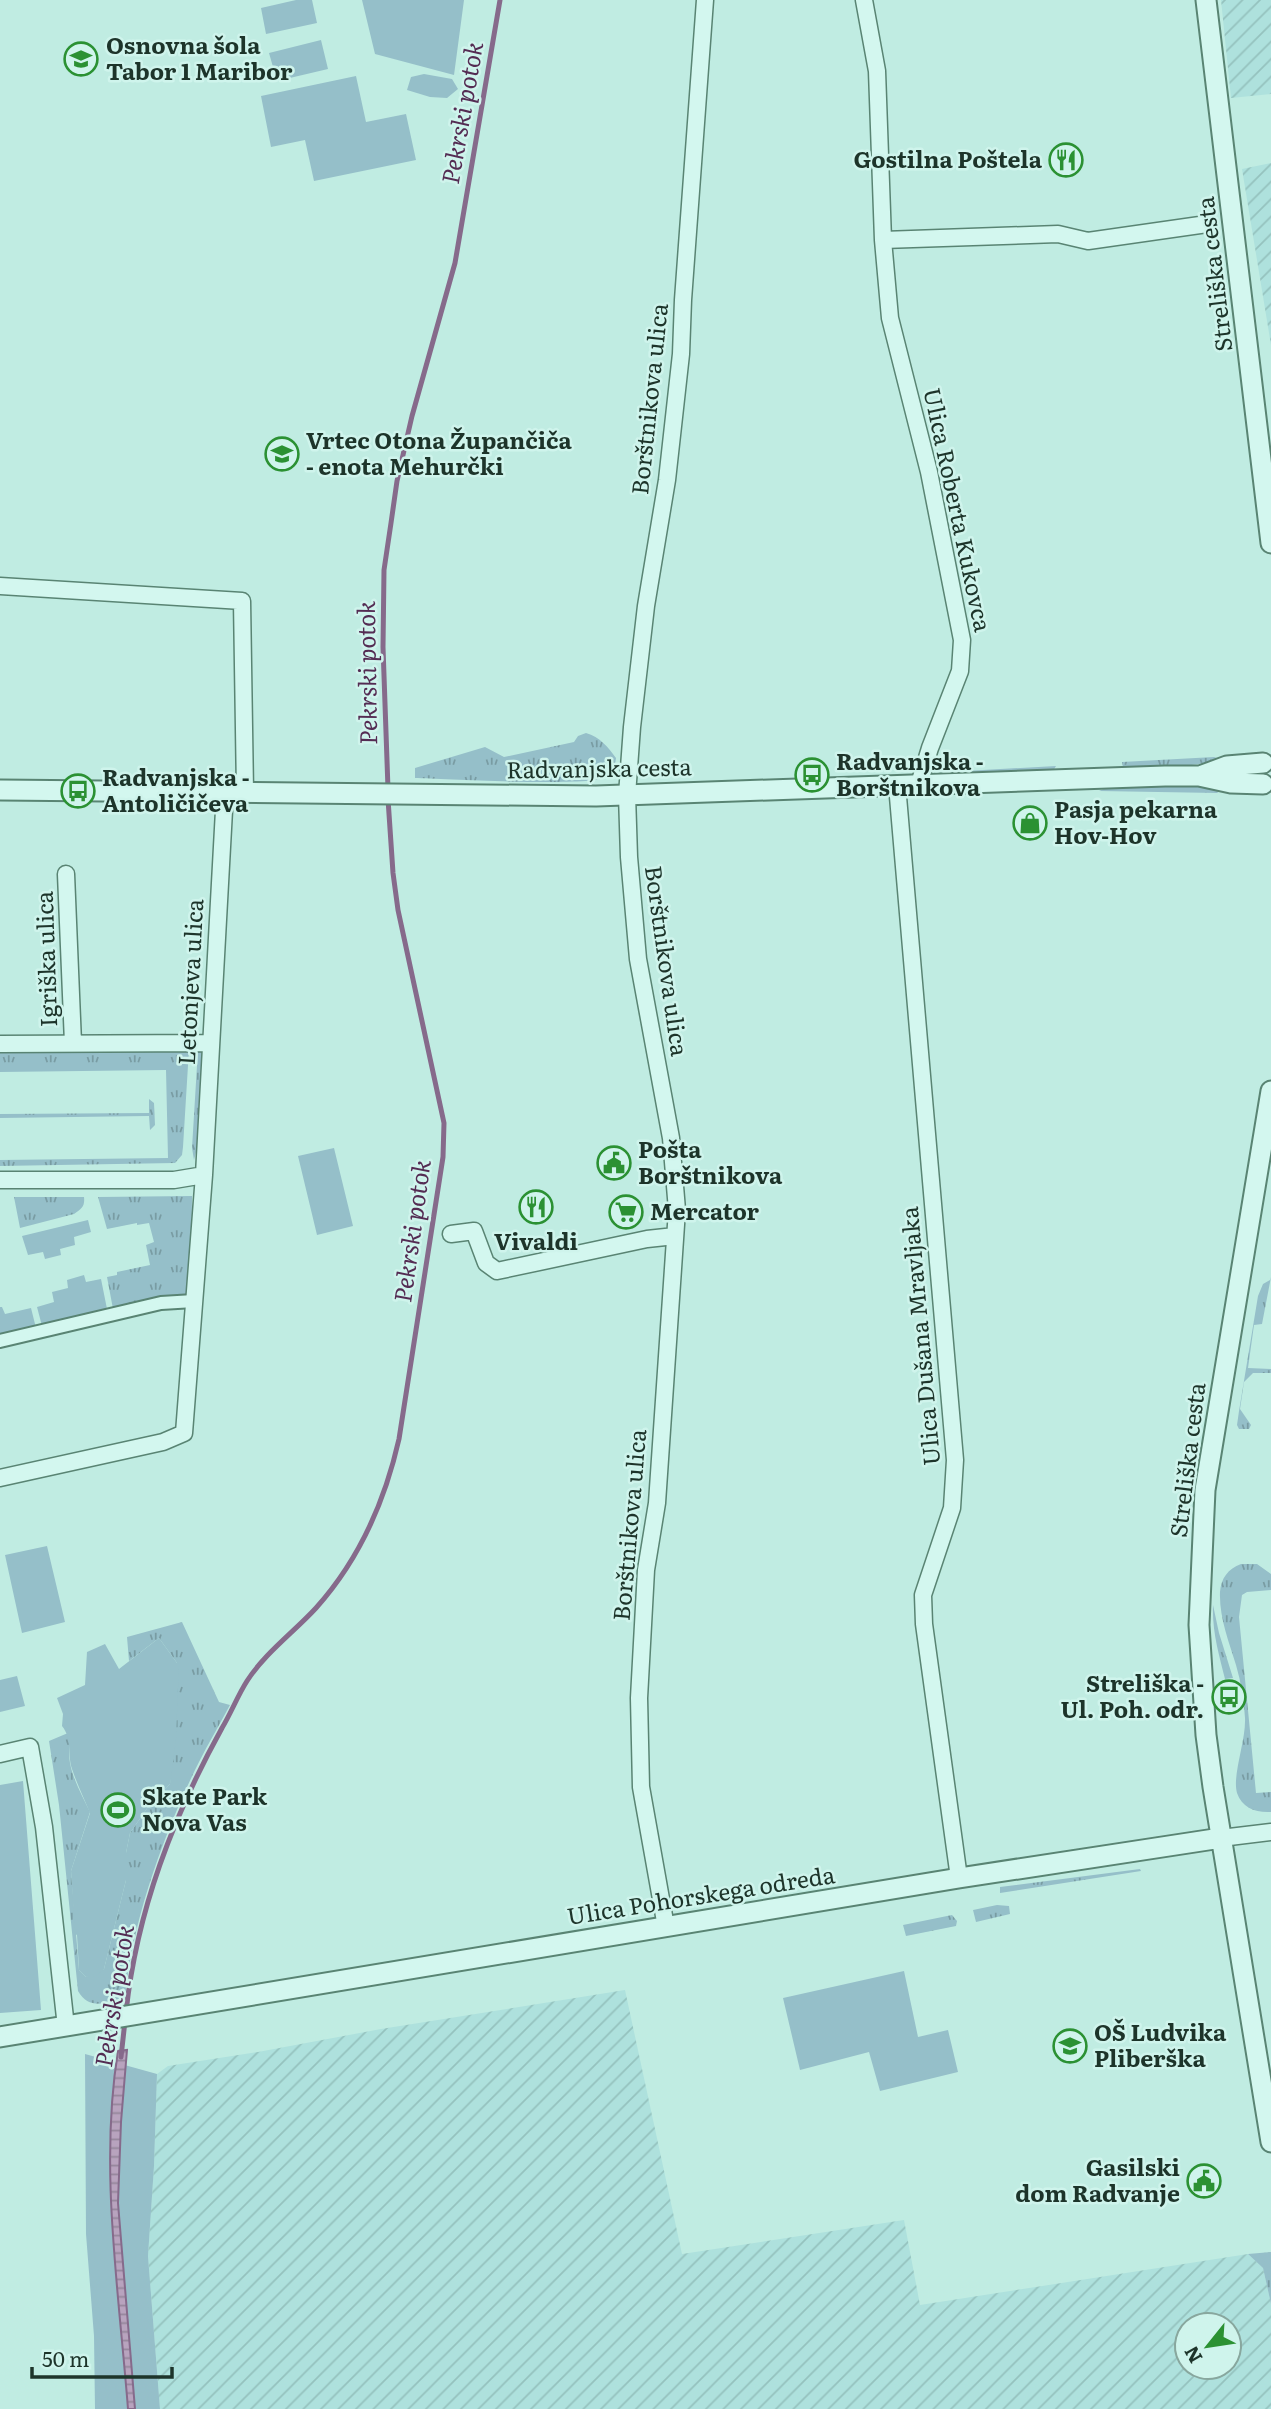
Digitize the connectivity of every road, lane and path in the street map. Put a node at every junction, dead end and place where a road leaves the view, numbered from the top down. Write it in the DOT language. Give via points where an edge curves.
graph roads {
  1 [pos="705,0"];
  2 [pos="864,0"];
  3 [pos="1206,0"];
  4 [pos="1207,224"];
  5 [pos="883,240"];
  6 [pos="1271,543"];
  7 [pos="0,586"];
  8 [pos="1267,757"];
  9 [pos="1199,776"];
  10 [pos="919,784"];
  11 [pos="897,785"];
  12 [pos="0,790"];
  13 [pos="1267,790"];
  14 [pos="235,792"];
  15 [pos="628,795"];
  16 [pos="66,874"];
  17 [pos="73,1043"];
  18 [pos="210,1043"];
  19 [pos="0,1044"];
  20 [pos="1271,1091"];
  21 [pos="204,1175"];
  22 [pos="0,1180"];
  23 [pos="452,1234"];
  24 [pos="675,1236"];
  25 [pos="194,1301"];
  26 [pos="0,1341"];
  27 [pos="0,1479"];
  28 [pos="0,1754"];
  29 [pos="1271,1832"];
  30 [pos="1221,1838"];
  31 [pos="959,1878"];
  32 [pos="666,1927"];
  33 [pos="66,2027"];
  34 [pos="0,2037"];
  35 [pos="1271,2142"];
  1 -- 15 [label="street, Borštnikova ulica" via="681,354 646,606"];
  2 -- 5 [label="street, Ulica Roberta Kukovca" via="877,71"];
  3 -- 6 [label="street, Streliška cesta"];
  4 -- 5 [label="street" via="1088,241 1058,234"];
  5 -- 10 [label="street, Ulica Roberta Kukovca" via="890,318 929,472 962,640 960,671"];
  7 -- 14 [label="street, Letonjeva ulica" via="242,601"];
  8 -- 9 [label="street, Radvanjska cesta"];
  8 -- 13 [label="street" via="1261,770"];
  9 -- 10 [label="street, Radvanjska cesta"];
  9 -- 13 [label="street, Radvanjska cesta"];
  10 -- 11 [label="street, Radvanjska cesta"];
  11 -- 15 [label="street, Radvanjska cesta"];
  11 -- 31 [label="street, Ulica Dušana Mravljaka" via="955,1460 951,1508 923,1595 924,1624"];
  12 -- 14 [label="street, Radvanjska cesta"];
  14 -- 15 [label="street, Radvanjska cesta"];
  14 -- 18 [label="street, Letonjeva ulica"];
  15 -- 24 [label="street, Borštnikova ulica" via="638,959 671,1138"];
  16 -- 17 [label="street, Igriška ulica"];
  17 -- 18 [label="street, Igriška ulica"];
  17 -- 19 [label="street, Igriška ulica"];
  18 -- 21 [label="street, Letonjeva ulica"];
  20 -- 30 [label="street, Streliška cesta" via="1205,1490 1201,1672"];
  21 -- 22 [label="street" via="174,1180"];
  21 -- 25 [label="street, Letonjeva ulica"];
  23 -- 24 [label="street" via="474,1231 486,1263 497,1271"];
  24 -- 32 [label="street, Borštnikova ulica" via="639,1698 641,1787"];
  25 -- 26 [label="street" via="161,1303"];
  25 -- 27 [label="street, Letonjeva ulica" via="184,1433 163,1442"];
  28 -- 33 [label="street" via="30,1747 44,1827"];
  29 -- 30 [label="street, Ulica Pohorskega odreda"];
  30 -- 31 [label="street, Ulica Pohorskega odreda"];
  30 -- 35 [label="street, Streliška cesta"];
  31 -- 32 [label="street, Ulica Pohorskega odreda"];
  32 -- 33 [label="street, Ulica Pohorskega odreda"];
  33 -- 34 [label="street"];
}
